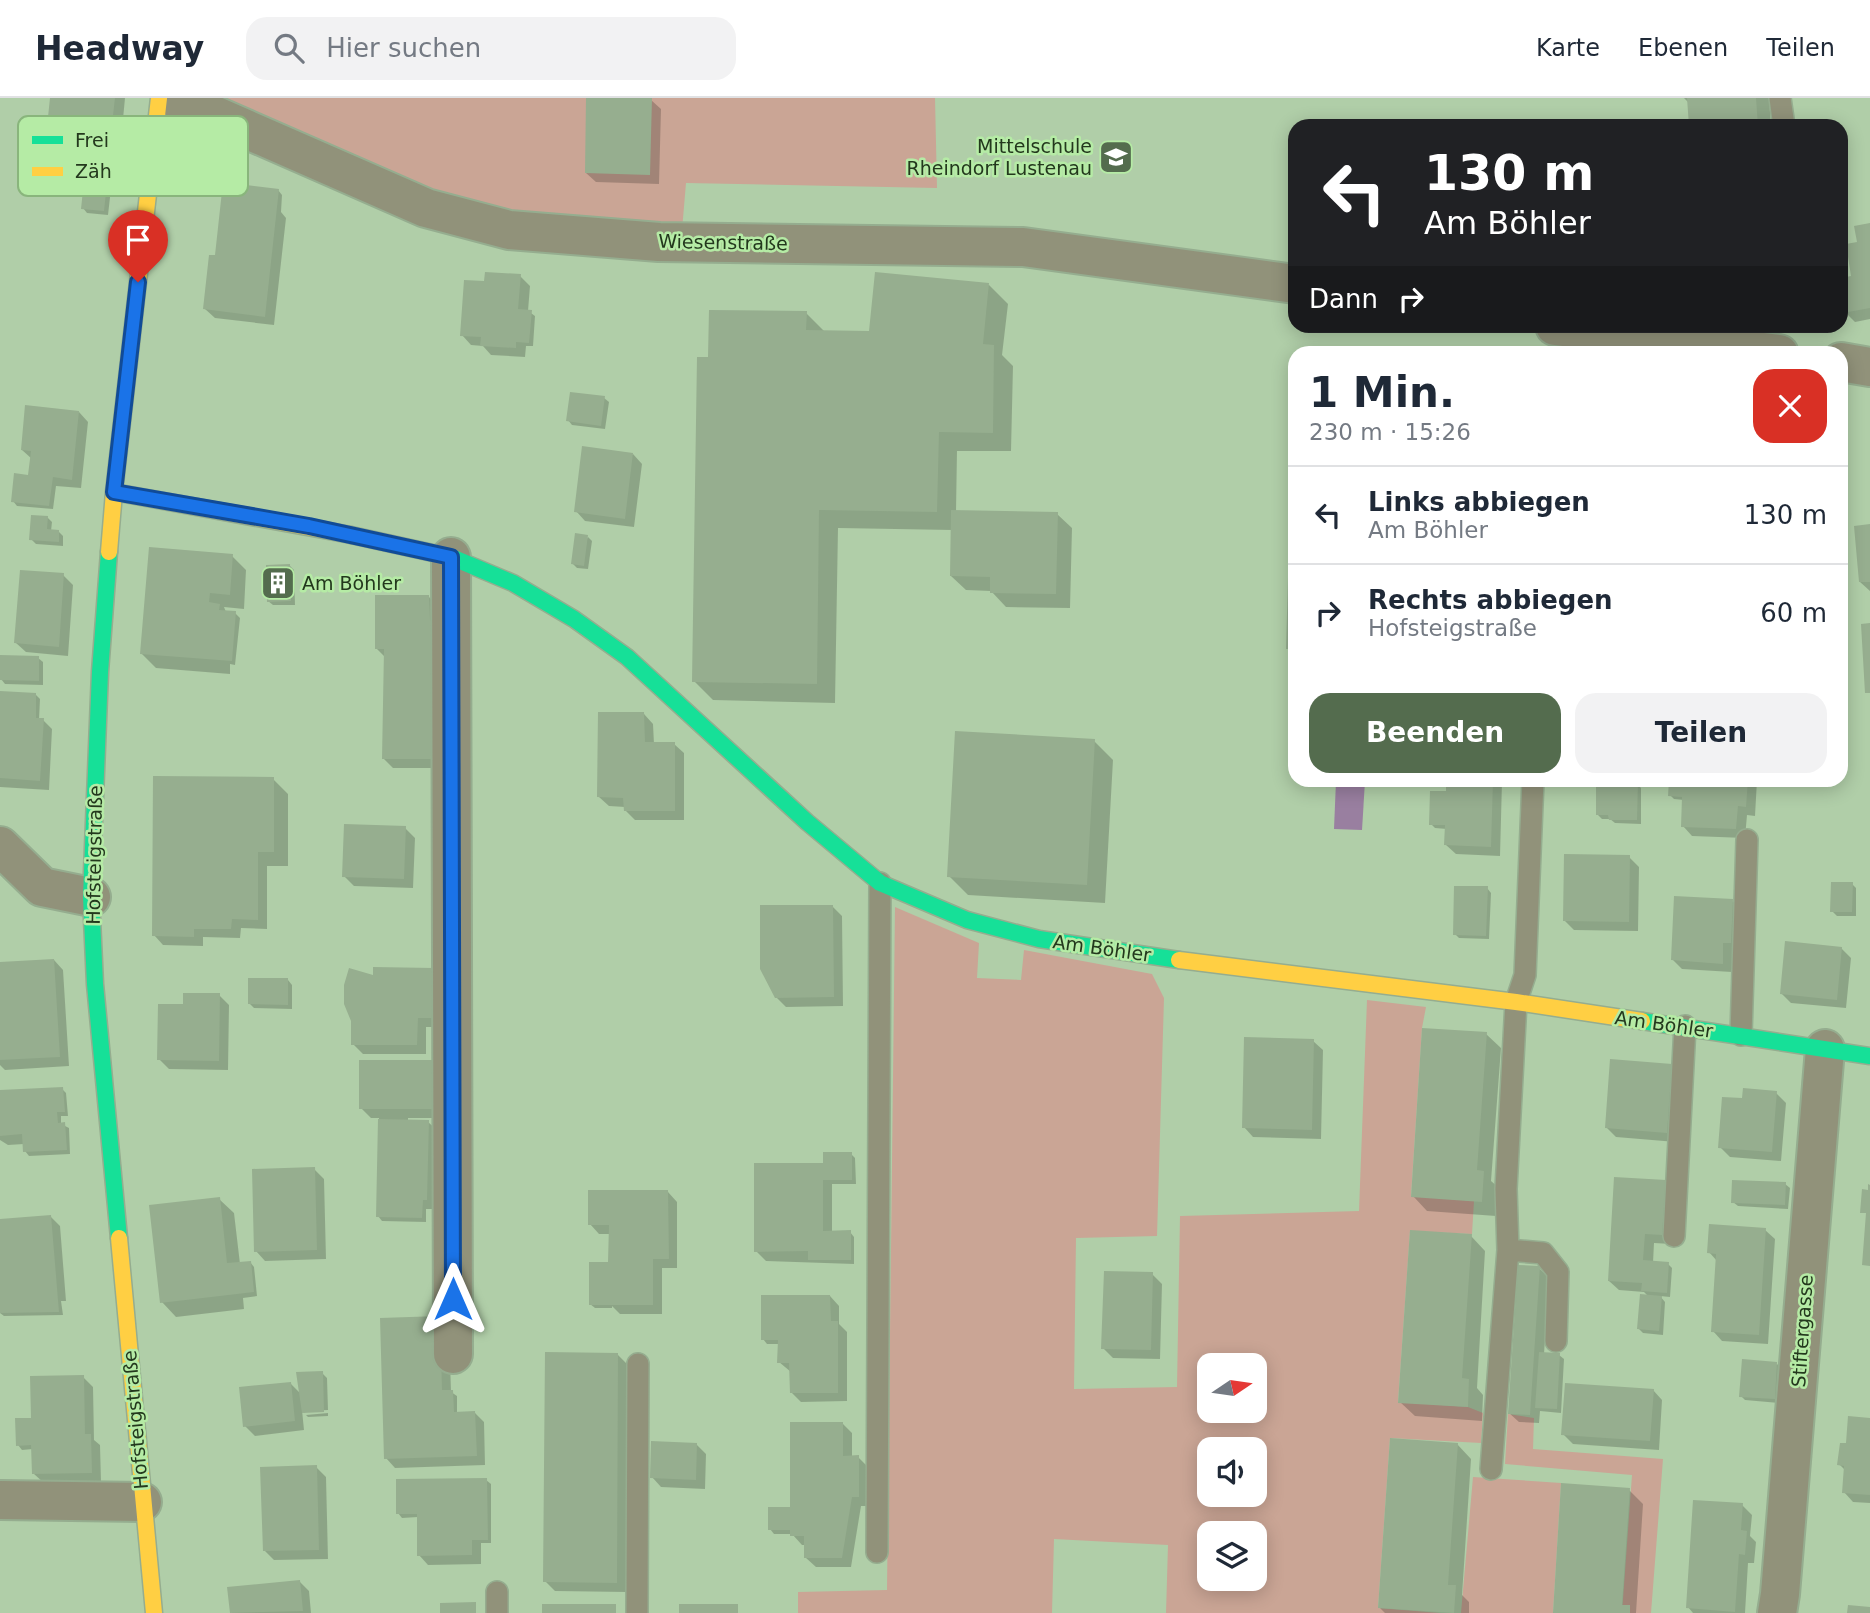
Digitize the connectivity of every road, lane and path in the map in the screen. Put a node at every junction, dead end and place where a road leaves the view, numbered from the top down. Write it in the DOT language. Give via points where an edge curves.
graph roads {
  1 [pos="159,98"];
  2 [pos="175,98"];
  3 [pos="1780,98"];
  4 [pos="157,116"];
  5 [pos="216,116"];
  6 [pos="1783,119"];
  7 [pos="248,130"];
  8 [pos="148,196"];
  9 [pos="1288,283"];
  10 [pos="1611,333"];
  11 [pos="1715,346"];
  12 [pos="1848,363"];
  13 [pos="1870,367"];
  14 [pos="114,492"];
  15 [pos="451,557"];
  16 [pos="1533,787"];
  17 [pos="1747,840"];
  18 [pos="0,846"];
  19 [pos="880,883"];
  20 [pos="91,897"];
  21 [pos="1516,1002"];
  22 [pos="1685,1027"];
  23 [pos="1741,1035"];
  24 [pos="1825,1049"];
  25 [pos="1870,1056"];
  26 [pos="1674,1236"];
  27 [pos="1508,1250"];
  28 [pos="1556,1341"];
  29 [pos="453,1354"];
  30 [pos="638,1364"];
  31 [pos="1491,1469"];
  32 [pos="0,1500"];
  33 [pos="142,1502"];
  34 [pos="877,1552"];
  35 [pos="154,1613"];
  36 [pos="637,1613"];
  37 [pos="1777,1613"];
  1 -- 4 [label="street, Hofsteigstraße"];
  2 -- 5 [label="street, Wiesenstraße"];
  3 -- 6 [label="lane"];
  7 -- 9 [label="street, Wiesenstraße" via="426,208 509,230 659,242 1023,247"];
  8 -- 14 [label="street, Hofsteigstraße"];
  10 -- 11 [label="street"];
  12 -- 13 [label="street"];
  14 -- 15 [label="street, Am Böhler" via="309,526"];
  14 -- 20 [label="street, Hofsteigstraße" via="100,672"];
  15 -- 19 [label="street, Am Böhler" via="513,583 627,657"];
  15 -- 29 [label="street"];
  16 -- 21 [label="lane" via="1525,975"];
  17 -- 23 [label="lane"];
  18 -- 20 [label="street" via="42,887"];
  19 -- 21 [label="street, Am Böhler" via="967,920 1039,939"];
  19 -- 34 [label="lane"];
  20 -- 33 [label="street, Hofsteigstraße"];
  21 -- 22 [label="street, Am Böhler"];
  21 -- 27 [label="lane" via="1506,1189"];
  22 -- 23 [label="street, Am Böhler"];
  22 -- 26 [label="lane"];
  23 -- 24 [label="street, Am Böhler"];
  24 -- 25 [label="street, Am Böhler"];
  24 -- 37 [label="street, Stiftergasse"];
  27 -- 28 [label="lane" via="1543,1253 1558,1272"];
  27 -- 31 [label="lane"];
  30 -- 36 [label="lane"];
  32 -- 33 [label="street"];
  33 -- 35 [label="street, Hofsteigstraße"];
}
